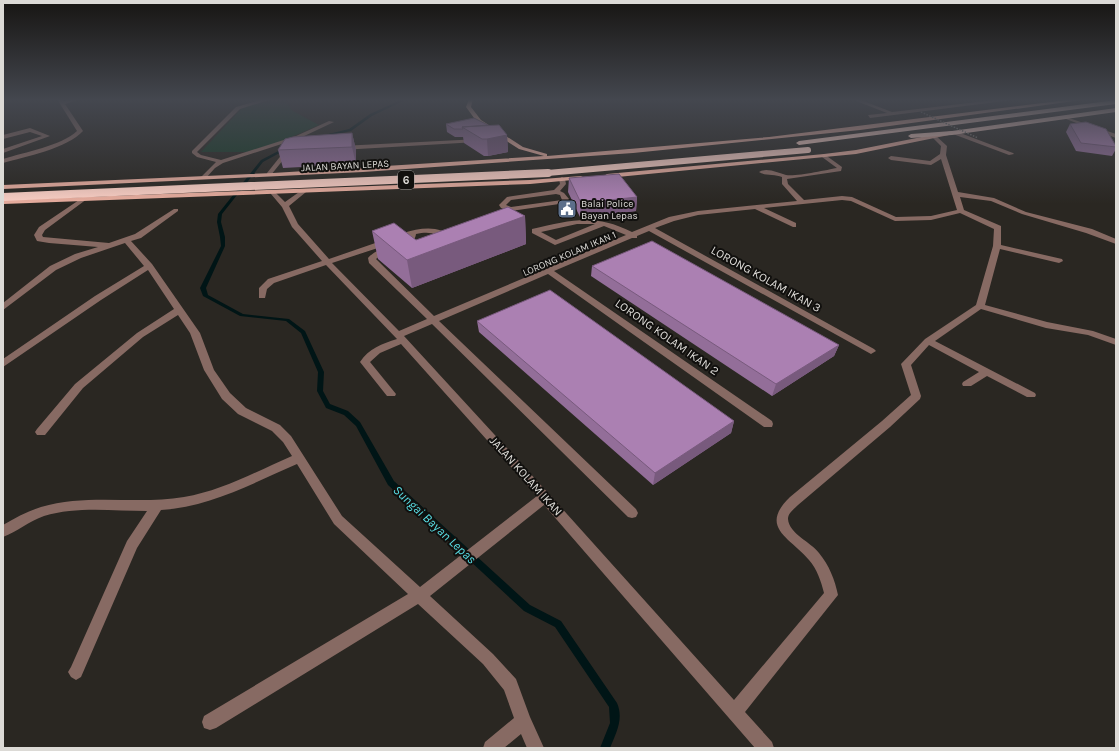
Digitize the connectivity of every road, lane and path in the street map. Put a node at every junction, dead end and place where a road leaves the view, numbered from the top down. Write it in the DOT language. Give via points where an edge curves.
graph roads {
  1 [pos="14,134"];
  2 [pos="41,134"];
  3 [pos="78,134"];
  4 [pos="212,134"];
  5 [pos="304,134"];
  6 [pos="500,134"];
  7 [pos="810,134"];
  8 [pos="867,134"];
  9 [pos="938,134"];
  10 [pos="949,134"];
  11 [pos="957,134"];
  12 [pos="970,134"];
  13 [pos="3,137"];
  14 [pos="934,137"];
  15 [pos="507,138"];
  16 [pos="978,138"];
  17 [pos="492,139"];
  18 [pos="484,140"];
  19 [pos="863,143"];
  20 [pos="335,149"];
  21 [pos="812,149"];
  22 [pos="296,150"];
  23 [pos="3,151"];
  24 [pos="517,151"];
  25 [pos="1011,154"];
  26 [pos="943,155"];
  27 [pos="824,156"];
  28 [pos="558,157"];
  29 [pos="892,158"];
  30 [pos="4,160"];
  31 [pos="221,162"];
  32 [pos="494,162"];
  33 [pos="382,168"];
  34 [pos="354,170"];
  35 [pos="762,172"];
  36 [pos="269,174"];
  37 [pos="600,176"];
  38 [pos="786,177"];
  39 [pos="203,178"];
  40 [pos="585,178"];
  41 [pos="562,179"];
  42 [pos="111,182"];
  43 [pos="3,184"];
  44 [pos="3,188"];
  45 [pos="376,188"];
  46 [pos="346,190"];
  47 [pos="304,191"];
  48 [pos="273,192"];
  49 [pos="556,192"];
  50 [pos="955,194"];
  51 [pos="3,197"];
  52 [pos="84,199"];
  53 [pos="3,202"];
  54 [pos="803,202"];
  55 [pos="285,206"];
  56 [pos="758,208"];
  57 [pos="176,210"];
  58 [pos="961,212"];
  59 [pos="604,223"];
  60 [pos="793,225"];
  61 [pos="649,228"];
  62 [pos="412,234"];
  63 [pos="634,236"];
  64 [pos="127,240"];
  65 [pos="1116,242"];
  66 [pos="456,244"];
  67 [pos="113,245"];
  68 [pos="997,246"];
  69 [pos="1059,262"];
  70 [pos="328,263"];
  71 [pos="149,266"];
  72 [pos="550,272"];
  73 [pos="262,296"];
  74 [pos="980,306"];
  75 [pos="3,307"];
  76 [pos="179,310"];
  77 [pos="434,321"];
  78 [pos="401,338"];
  79 [pos="928,341"];
  80 [pos="1116,342"];
  81 [pos="871,351"];
  82 [pos="3,364"];
  83 [pos="987,372"];
  84 [pos="967,384"];
  85 [pos="391,394"];
  86 [pos="1031,395"];
  87 [pos="768,424"];
  88 [pos="41,432"];
  89 [pos="299,458"];
  90 [pos="545,497"];
  91 [pos="157,506"];
  92 [pos="632,513"];
  93 [pos="3,532"];
  94 [pos="420,595"];
  95 [pos="76,672"];
  96 [pos="735,712"];
  97 [pos="523,721"];
  98 [pos="210,722"];
  99 [pos="491,748"];
  100 [pos="536,748"];
  101 [pos="766,748"];
  1 -- 13 [label="street"];
  2 -- 23 [label="street" via="47,136"];
  3 -- 30 [label="street" via="63,142"];
  4 -- 31 [label="street" via="194,152 199,156"];
  5 -- 31 [label="street"];
  6 -- 15 [label="main road"];
  7 -- 28 [label="main road, JALAN BAYAN LEPAS"];
  8 -- 44 [label="highway, JALAN BAYAN LEPAS / 6" via="799,143 581,162 438,171"];
  9 -- 19 [label="highway"];
  10 -- 14 [label="main road"];
  11 -- 25 [label="street"];
  12 -- 16 [label="path, bridge"];
  14 -- 26 [label="street" via="944,146"];
  14 -- 27 [label="main road"];
  15 -- 17 [label="street"];
  15 -- 24 [label="main road"];
  18 -- 20 [label="street"];
  21 -- 51 [label="highway, JALAN BAYAN LEPAS / 6, bridge" via="532,174"];
  22 -- 36 [label="street" via="285,154"];
  24 -- 28 [label="main road"];
  24 -- 32 [label="main road"];
  26 -- 29 [label="street" via="931,163"];
  26 -- 50 [label="street"];
  27 -- 37 [label="main road"];
  27 -- 38 [label="street" via="840,168 839,170"];
  28 -- 32 [label="main road, JALAN BAYAN LEPAS"];
  31 -- 39 [label="street"];
  32 -- 33 [label="main road, JALAN BAYAN LEPAS"];
  33 -- 34 [label="main road, JALAN BAYAN LEPAS"];
  33 -- 45 [label="main road" via="368,180 368,184"];
  34 -- 36 [label="main road, JALAN BAYAN LEPAS"];
  34 -- 46 [label="main road" via="362,177"];
  35 -- 38 [label="street" via="778,173"];
  36 -- 39 [label="main road, JALAN BAYAN LEPAS"];
  38 -- 54 [label="street" via="785,184"];
  39 -- 42 [label="main road, JALAN BAYAN LEPAS"];
  40 -- 41 [label="main road"];
  41 -- 45 [label="main road"];
  41 -- 49 [label="street" via="563,184"];
  42 -- 43 [label="main road"];
  42 -- 44 [label="main road, JALAN BAYAN LEPAS"];
  45 -- 46 [label="main road"];
  46 -- 47 [label="main road"];
  47 -- 48 [label="main road"];
  47 -- 55 [label="street"];
  48 -- 52 [label="main road"];
  48 -- 55 [label="street, JALAN KOLAM IKAN"];
  49 -- 49 [label="street" via="509,198 502,205 512,208 564,202 566,199"];
  50 -- 58 [label="street"];
  50 -- 65 [label="street" via="992,199 1024,213 1089,231"];
  52 -- 53 [label="main road"];
  52 -- 67 [label="street" via="42,229 38,235 40,239"];
  54 -- 56 [label="street, LORONG KOLAM IKAN 1"];
  54 -- 58 [label="street, LORONG KOLAM IKAN 1" via="847,199 895,219 931,218"];
  55 -- 70 [label="street, JALAN KOLAM IKAN" via="295,225"];
  56 -- 60 [label="street"];
  56 -- 61 [label="street, LORONG KOLAM IKAN 1" via="683,216"];
  57 -- 64 [label="street" via="148,231"];
  58 -- 68 [label="street" via="998,228"];
  59 -- 59 [label="street" via="577,222 535,231 555,243"];
  59 -- 63 [label="street"];
  61 -- 63 [label="street, LORONG KOLAM IKAN 1"];
  61 -- 81 [label="street, LORONG KOLAM IKAN 3"];
  62 -- 66 [label="street" via="424,229 440,231"];
  62 -- 70 [label="street"];
  62 -- 77 [label="street" via="409,241 377,254 372,261"];
  63 -- 72 [label="street, LORONG KOLAM IKAN 1"];
  64 -- 67 [label="street"];
  64 -- 71 [label="street"];
  67 -- 75 [label="street" via="78,256 53,268"];
  68 -- 69 [label="street"];
  68 -- 74 [label="street"];
  70 -- 73 [label="street" via="271,281 263,288"];
  70 -- 78 [label="street, JALAN KOLAM IKAN"];
  71 -- 76 [label="street"];
  71 -- 82 [label="street"];
  72 -- 77 [label="street, LORONG KOLAM IKAN 1"];
  72 -- 87 [label="street, LORONG KOLAM IKAN 2"];
  74 -- 79 [label="street"];
  74 -- 80 [label="street" via="1046,325 1090,333"];
  76 -- 88 [label="street" via="140,335 79,386"];
  76 -- 89 [label="street" via="195,333 210,370 226,396 242,411 276,428 287,439"];
  77 -- 78 [label="street, LORONG KOLAM IKAN 1"];
  77 -- 92 [label="street"];
  78 -- 85 [label="street, LORONG KOLAM IKAN 1" via="374,352 366,362"];
  78 -- 90 [label="street, JALAN KOLAM IKAN"];
  79 -- 83 [label="street"];
  79 -- 96 [label="street" via="906,364 916,396 794,501 784,513 784,527 813,555 825,573 831,595"];
  83 -- 84 [label="street"];
  83 -- 86 [label="street"];
  89 -- 91 [label="street" via="213,494 186,502"];
  89 -- 94 [label="street" via="338,520"];
  90 -- 94 [label="street"];
  90 -- 96 [label="street, JALAN KOLAM IKAN"];
  91 -- 93 [label="street" via="59,508 41,512"];
  91 -- 95 [label="street" via="132,545"];
  94 -- 97 [label="street" via="488,659 510,685"];
  94 -- 98 [label="street"];
  96 -- 101 [label="street, JALAN KOLAM IKAN"];
  97 -- 99 [label="street"];
  97 -- 100 [label="street"];
}
